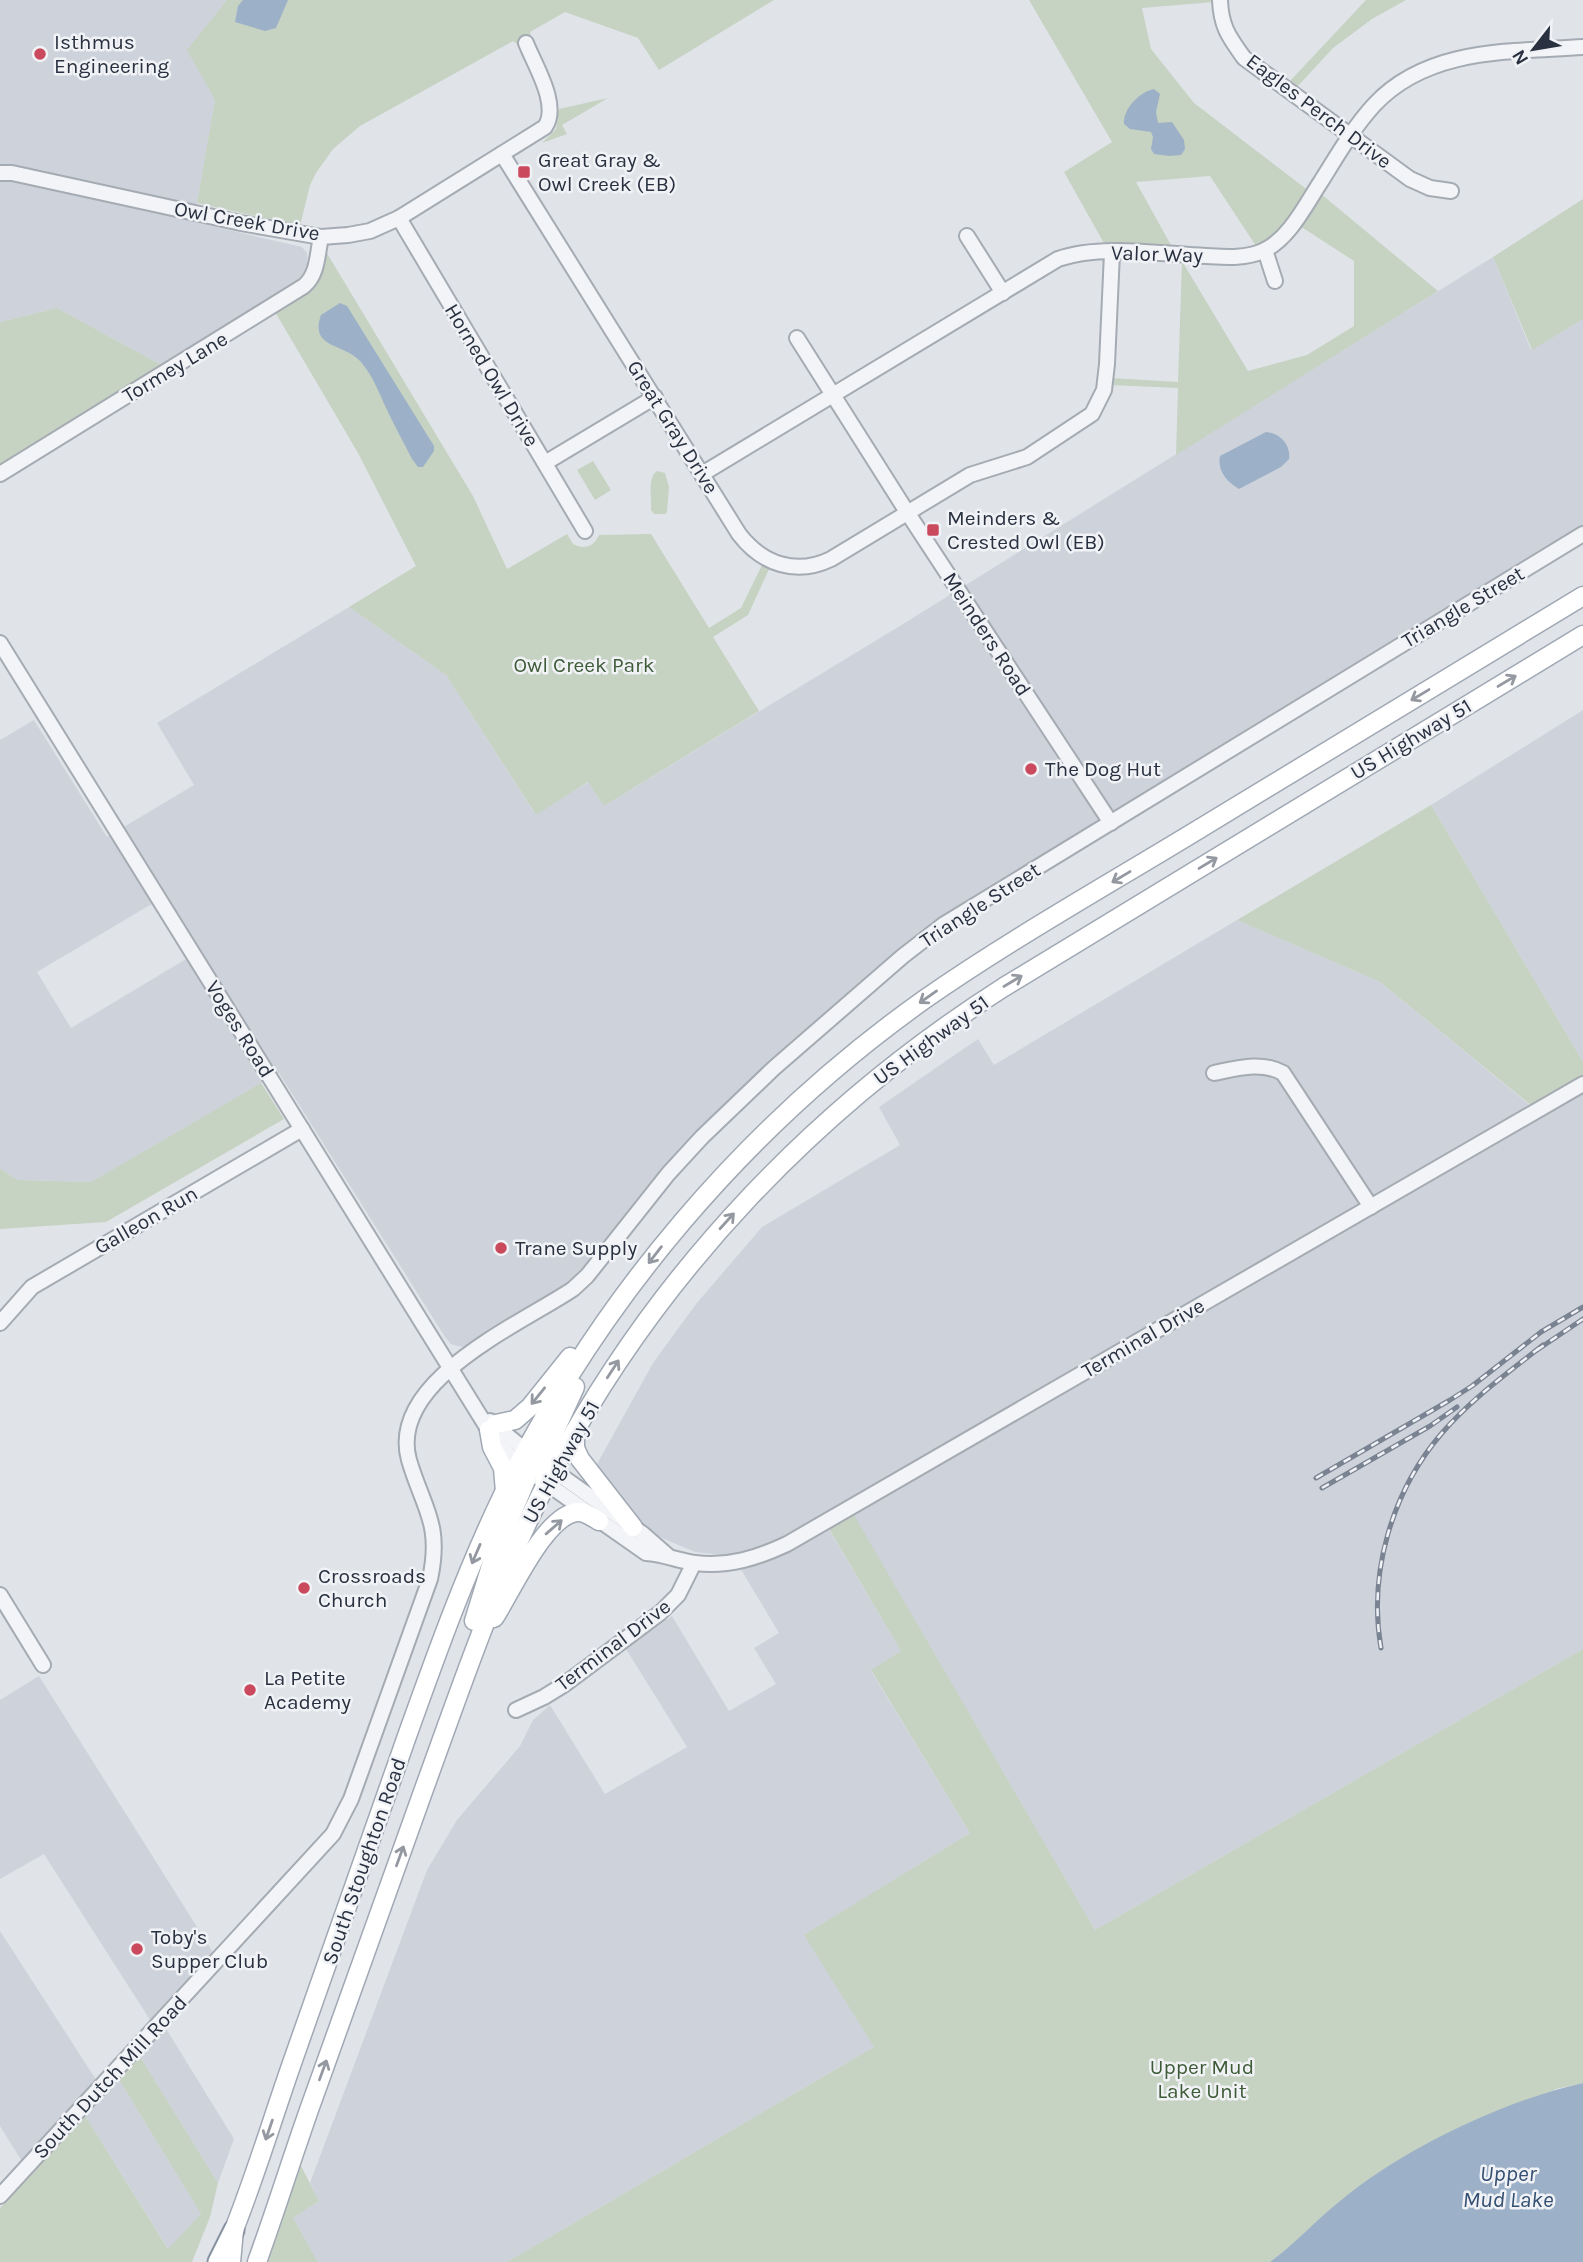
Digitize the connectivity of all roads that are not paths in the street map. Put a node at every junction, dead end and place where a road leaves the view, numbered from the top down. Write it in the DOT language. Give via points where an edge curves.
graph roads {
  1 [pos="1220,0"];
  2 [pos="526,43"];
  3 [pos="1583,47"];
  4 [pos="1351,135"];
  5 [pos="502,154"];
  6 [pos="0,173"];
  7 [pos="1451,191"];
  8 [pos="399,218"];
  9 [pos="967,236"];
  10 [pos="321,237"];
  11 [pos="1265,250"];
  12 [pos="1112,253"];
  13 [pos="1275,281"];
  14 [pos="1003,293"];
  15 [pos="797,338"];
  16 [pos="834,394"];
  17 [pos="655,397"];
  18 [pos="545,463"];
  19 [pos="0,474"];
  20 [pos="702,474"];
  21 [pos="907,512"];
  22 [pos="585,531"];
  23 [pos="1583,534"];
  24 [pos="1583,596"];
  25 [pos="1583,635"];
  26 [pos="0,643"];
  27 [pos="1111,822"];
  28 [pos="1214,1073"];
  29 [pos="1583,1084"];
  30 [pos="302,1129"];
  31 [pos="1371,1207"];
  32 [pos="610,1315"];
  33 [pos="0,1323"];
  34 [pos="450,1367"];
  35 [pos="488,1423"];
  36 [pos="575,1430"];
  37 [pos="535,1467"];
  38 [pos="505,1492"];
  39 [pos="599,1521"];
  40 [pos="633,1527"];
  41 [pos="667,1555"];
  42 [pos="694,1563"];
  43 [pos="0,1595"];
  44 [pos="476,1644"];
  45 [pos="470,1662"];
  46 [pos="43,1665"];
  47 [pos="516,1710"];
  48 [pos="0,2196"];
  49 [pos="234,2230"];
  50 [pos="219,2262"];
  51 [pos="231,2262"];
  52 [pos="257,2262"];
  1 -- 4 [label="street, Eagles Perch Drive" via="1226,34 1244,58"];
  2 -- 5 [label="street, Owl Creek Drive" via="548,95 550,120"];
  3 -- 4 [label="street, Valor Way" via="1470,55 1425,69 1377,102"];
  4 -- 7 [label="street, Eagles Perch Drive" via="1410,179"];
  4 -- 11 [label="street, Valor Way" via="1292,225"];
  5 -- 8 [label="street, Owl Creek Drive"];
  5 -- 17 [label="street, Great Gray Drive"];
  6 -- 10 [label="street, Owl Creek Drive"];
  8 -- 10 [label="street, Owl Creek Drive" via="370,231"];
  8 -- 18 [label="street, Horned Owl Drive"];
  9 -- 14 [label="street"];
  10 -- 19 [label="street, Tormey Lane" via="315,271 304,286"];
  11 -- 12 [label="street, Valor Way" via="1240,258"];
  11 -- 13 [label="street"];
  12 -- 14 [label="street, Valor Way" via="1068,256"];
  12 -- 21 [label="street, Great Gray Drive" via="1104,390 1092,414 1027,457 970,475"];
  14 -- 16 [label="street, Valor Way"];
  15 -- 16 [label="street, Meinders Road"];
  16 -- 20 [label="street, Valor Way"];
  16 -- 21 [label="street, Meinders Road"];
  17 -- 18 [label="street"];
  17 -- 20 [label="street, Great Gray Drive"];
  18 -- 22 [label="street, Horned Owl Drive"];
  20 -- 21 [label="street, Great Gray Drive" via="752,550 787,566 818,565"];
  21 -- 27 [label="street, Meinders Road"];
  23 -- 27 [label="street, Triangle Street"];
  24 -- 32 [label="main road, US Highway 51, one-way" via="961,975 896,1021 817,1085 750,1148 689,1214"];
  36 -- 25 [label="main road, US Highway 51, one-way" via="627,1349 709,1242 772,1173 879,1076 1004,987"];
  26 -- 30 [label="street, Voges Road"];
  27 -- 34 [label="street, Triangle Street" via="975,904 903,956 702,1137 573,1289"];
  28 -- 31 [label="street" via="1270,1066 1283,1073"];
  29 -- 31 [label="street, Terminal Drive"];
  30 -- 33 [label="street, Galleon Run" via="32,1287"];
  30 -- 34 [label="street, Voges Road"];
  31 -- 42 [label="street, Terminal Drive" via="787,1544 743,1561"];
  32 -- 35 [label="main road, one-way" via="591,1331 530,1407 514,1420"];
  32 -- 37 [label="main road" via="598,1348"];
  34 -- 35 [label="street, Voges Road"];
  34 -- 48 [label="street, South Dutch Mill Road" via="419,1402 406,1432 409,1459 432,1524 430,1579 351,1800 333,1834"];
  35 -- 37 [label="street, Voges Road"];
  35 -- 38 [label="main road" via="492,1447 503,1468"];
  36 -- 37 [label="main road, US Highway 51"];
  36 -- 40 [label="main road" via="580,1459"];
  37 -- 38 [label="main road, South Stoughton Road"];
  37 -- 39 [label="street, Terminal Drive"];
  37 -- 40 [label="street, Terminal Drive"];
  37 -- 44 [label="main road, US Highway 51" via="510,1560"];
  37 -- 45 [label="main road" via="481,1595 467,1645"];
  38 -- 49 [label="main road, South Stoughton Road, one-way" via="450,1618"];
  39 -- 41 [label="street, Terminal Drive" via="646,1552"];
  44 -- 39 [label="main road, one-way" via="551,1528 581,1512"];
  40 -- 41 [label="street, Terminal Drive"];
  41 -- 42 [label="street, Terminal Drive"];
  42 -- 47 [label="street, Terminal Drive" via="678,1595 660,1613 555,1690"];
  43 -- 46 [label="street"];
  44 -- 45 [label="main road, South Stoughton Road"];
  52 -- 45 [label="main road, South Stoughton Road, one-way"];
  49 -- 50 [label="highway"];
  49 -- 51 [label="main road, South Stoughton Road"];
}
